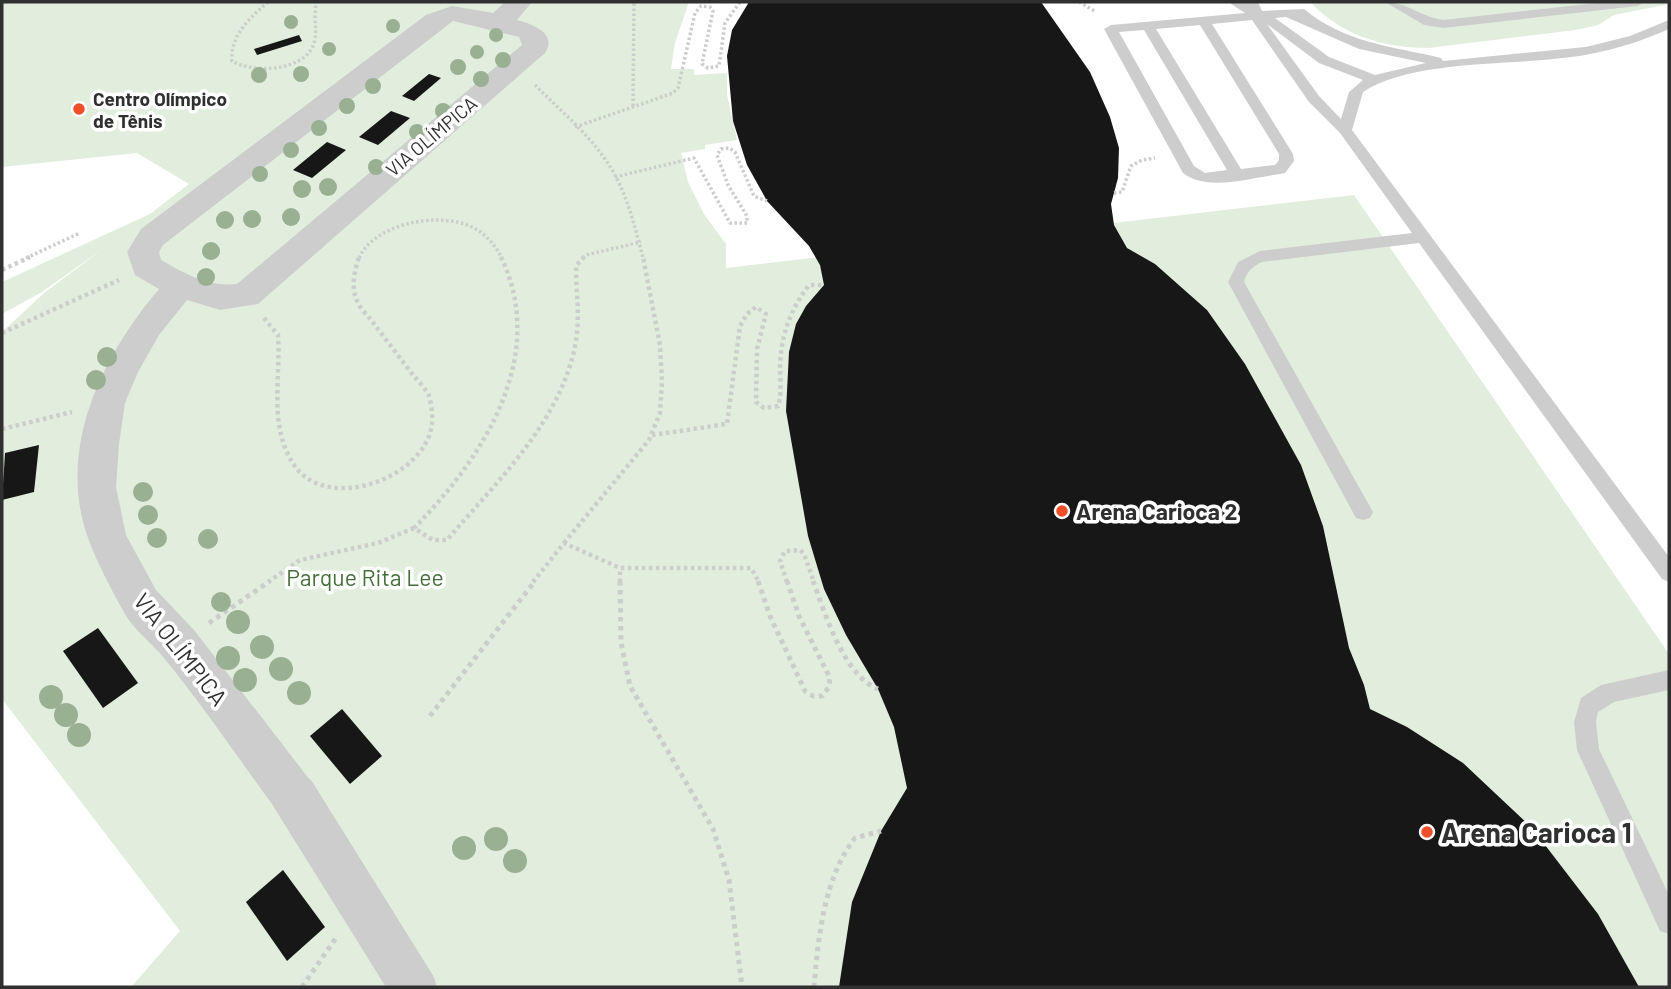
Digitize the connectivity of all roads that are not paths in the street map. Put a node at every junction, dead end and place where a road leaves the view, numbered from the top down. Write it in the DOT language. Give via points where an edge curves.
graph roads {
  1 [pos="1234,2"];
  2 [pos="1252,2"];
  3 [pos="1288,2"];
  4 [pos="1391,2"];
  5 [pos="1638,2"];
  6 [pos="509,12"];
  7 [pos="1257,16"];
  8 [pos="1204,21"];
  9 [pos="1308,21"];
  10 [pos="1148,26"];
  11 [pos="1666,28"];
  12 [pos="1458,65"];
  13 [pos="1373,79"];
  14 [pos="1345,130"];
  15 [pos="1237,174"];
  16 [pos="1424,237"];
  17 [pos="180,286"];
  18 [pos="1363,512"];
  19 [pos="1669,573"];
  20 [pos="1669,680"];
  21 [pos="1669,922"];
  22 [pos="413,987"];
  1 -- 7 [label="lane"];
  2 -- 7 [label="lane"];
  3 -- 9 [label="lane"];
  4 -- 5 [label="lane" via="1429,22 1443,24"];
  6 -- 17 [label="street, VIA OLÍMPICA" via="535,38 535,47 246,295 220,298"];
  6 -- 17 [label="street, VIA OLÍMPICA" via="455,12 435,19 152,237 142,252 147,267"];
  7 -- 8 [label="lane"];
  7 -- 9 [label="lane" via="1293,14"];
  7 -- 13 [label="lane" via="1291,33 1324,60"];
  7 -- 14 [label="lane" via="1314,99"];
  8 -- 10 [label="lane"];
  8 -- 15 [label="lane" via="1286,154 1287,161 1280,169"];
  9 -- 12 [label="lane" via="1376,51"];
  10 -- 15 [label="lane"];
  10 -- 15 [label="lane" via="1111,29 1188,169 1198,177"];
  11 -- 12 [label="lane" via="1595,50"];
  12 -- 13 [label="lane"];
  13 -- 14 [label="lane" via="1353,96"];
  14 -- 16 [label="lane"];
  16 -- 18 [label="lane" via="1260,257 1238,270 1236,282"];
  16 -- 19 [label="lane"];
  17 -- 22 [label="street, VIA OLÍMPICA, bridge" via="146,326 107,403 97,487 107,537 141,604 184,651 294,796"];
  20 -- 21 [label="lane" via="1609,691 1589,706 1585,722 1588,750"];
}
